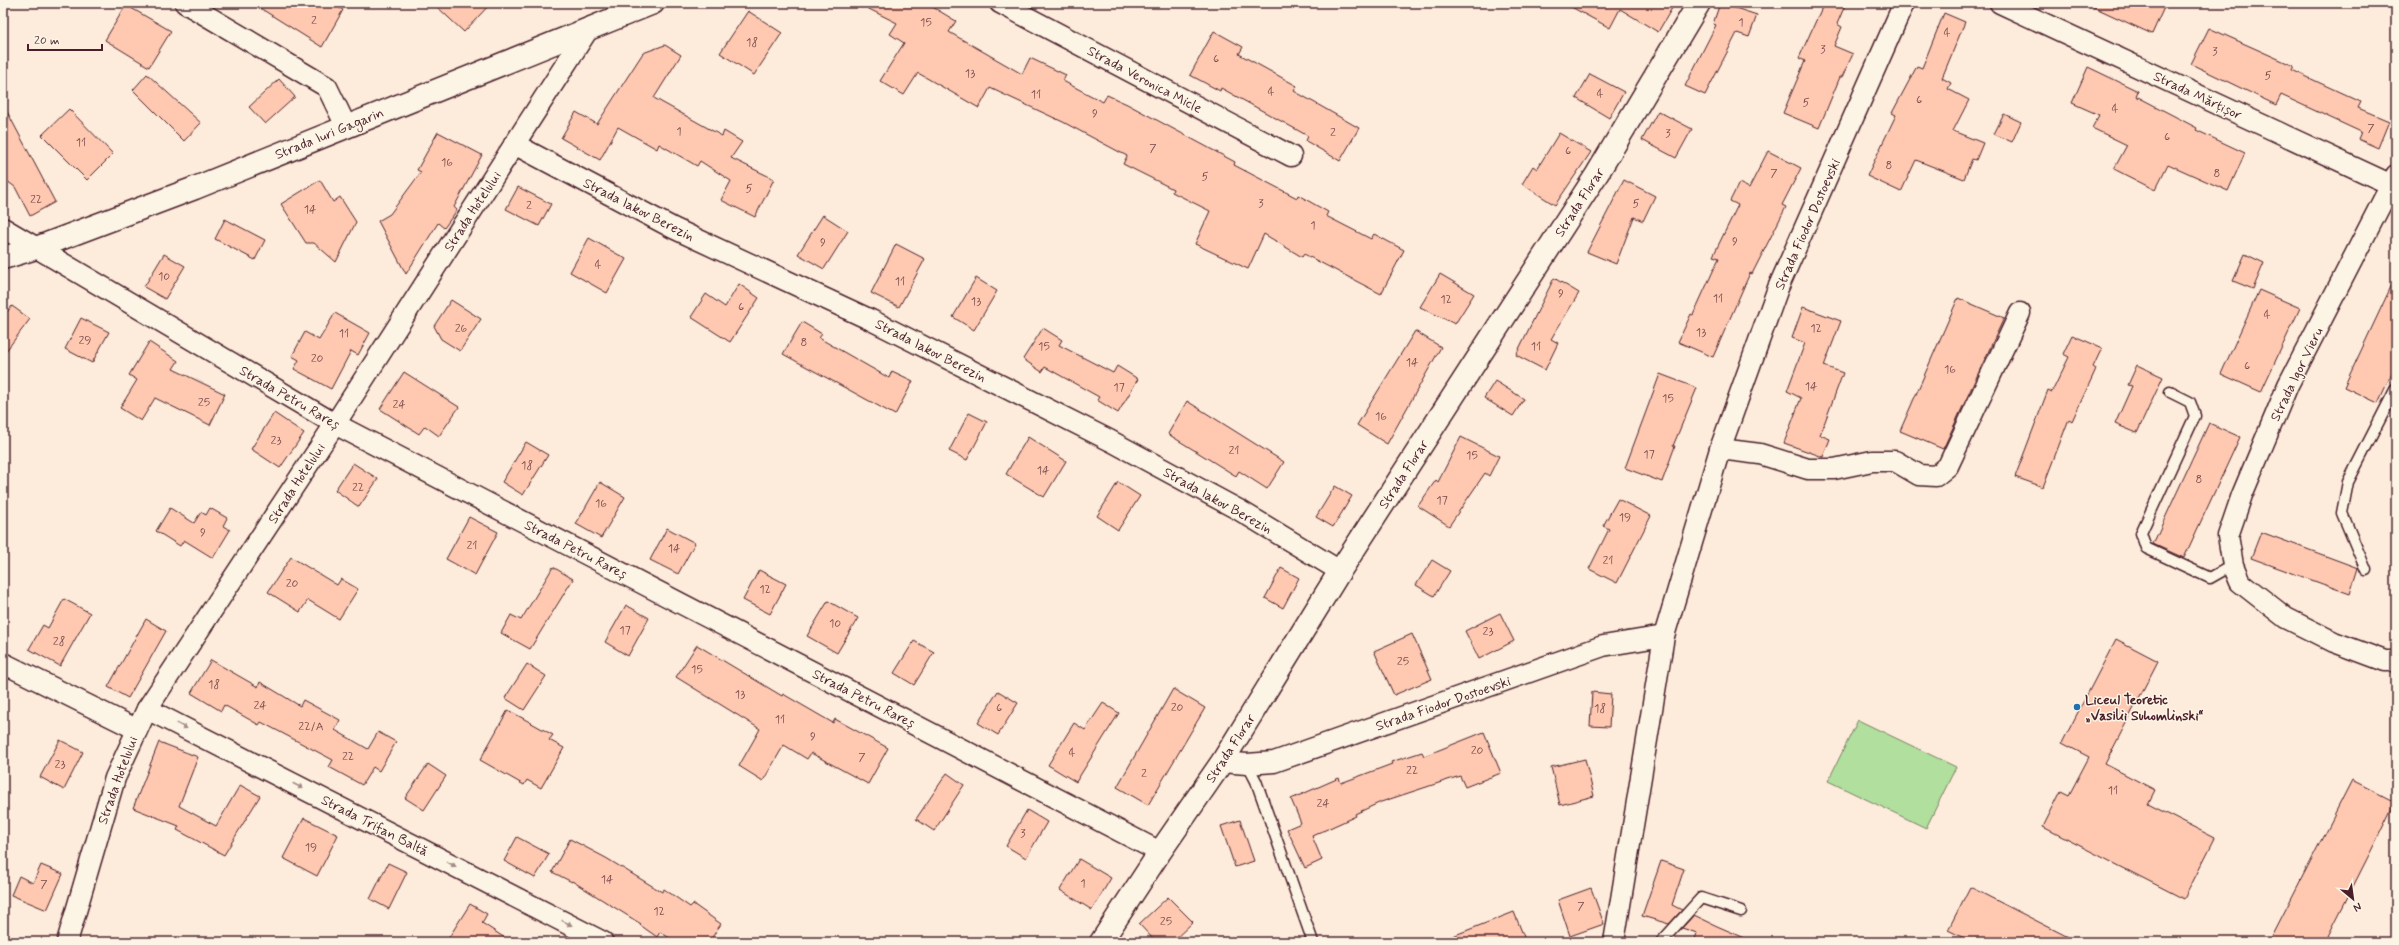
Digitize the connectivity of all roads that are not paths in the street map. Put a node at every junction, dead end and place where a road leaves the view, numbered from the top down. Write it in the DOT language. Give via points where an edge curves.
graph roads {
  1 [pos="185,3"];
  2 [pos="653,3"];
  3 [pos="1000,3"];
  4 [pos="1699,3"];
  5 [pos="1904,3"];
  6 [pos="2000,3"];
  7 [pos="589,28"];
  8 [pos="346,126"];
  9 [pos="514,144"];
  10 [pos="1291,156"];
  11 [pos="2395,182"];
  12 [pos="3,228"];
  13 [pos="36,248"];
  14 [pos="3,258"];
  15 [pos="2020,313"];
  16 [pos="2396,388"];
  17 [pos="2170,392"];
  18 [pos="335,424"];
  19 [pos="1720,449"];
  20 [pos="2366,570"];
  21 [pos="1340,571"];
  22 [pos="2236,574"];
  23 [pos="1664,636"];
  24 [pos="2396,662"];
  25 [pos="3,663"];
  26 [pos="147,708"];
  27 [pos="136,729"];
  28 [pos="1222,762"];
  29 [pos="1247,764"];
  30 [pos="1160,852"];
  31 [pos="1741,911"];
  32 [pos="67,942"];
  33 [pos="604,942"];
  34 [pos="1102,942"];
  35 [pos="1312,942"];
  36 [pos="1614,942"];
  37 [pos="1661,942"];
  1 -- 8 [label="street" via="327,87"];
  2 -- 7 [label="street, Strada Iuri Gagarin"];
  3 -- 10 [label="street, Strada Veronica Micle"];
  4 -- 21 [label="street, Strada Florar" via="1597,174"];
  5 -- 19 [label="street, Strada Fiodor Dostoevski" via="1778,288"];
  6 -- 11 [label="street, Strada Mărțișor"];
  7 -- 8 [label="street, Strada Iuri Gagarin"];
  7 -- 9 [label="street, Strada Hotelului"];
  8 -- 13 [label="street, Strada Iuri Gagarin" via="195,188"];
  9 -- 18 [label="street, Strada Hotelului"];
  9 -- 21 [label="street, Strada Iakov Berezin" via="673,228 871,320 1111,441 1240,510"];
  11 -- 22 [label="street, Strada Igor Vieru" via="2288,385 2242,496 2228,536"];
  12 -- 13 [label="street, Strada Petru Rareș"];
  13 -- 14 [label="street, Strada Iuri Gagarin"];
  13 -- 18 [label="street, Strada Petru Rareș"];
  15 -- 19 [label="street" via="1948,466 1936,476 1919,475 1895,461 1872,461 1834,469 1808,469 1760,454"];
  16 -- 20 [label="lane" via="2348,482 2342,513"];
  17 -- 22 [label="lane" via="2190,402 2195,416 2141,533 2146,548 2210,578"];
  18 -- 26 [label="street, Strada Hotelului"];
  18 -- 30 [label="street, Strada Petru Rareș"];
  19 -- 23 [label="street, Strada Fiodor Dostoevski"];
  21 -- 28 [label="street, Strada Florar"];
  22 -- 24 [label="street" via="2286,618 2327,639 2385,661"];
  23 -- 29 [label="street, Strada Fiodor Dostoevski" via="1603,646 1274,762"];
  23 -- 36 [label="street, Strada Fiodor Dostoevski"];
  25 -- 27 [label="street"];
  26 -- 27 [label="street, Strada Hotelului"];
  26 -- 33 [label="street, Strada Trifan Baltă, one-way"];
  27 -- 32 [label="street, Strada Hotelului" via="115,778"];
  28 -- 29 [label="street, Strada Fiodor Dostoevski"];
  28 -- 30 [label="street, Strada Florar"];
  29 -- 35 [label="lane" via="1256,781"];
  30 -- 34 [label="street, Strada Florar"];
  31 -- 37 [label="lane" via="1702,898"];
}
